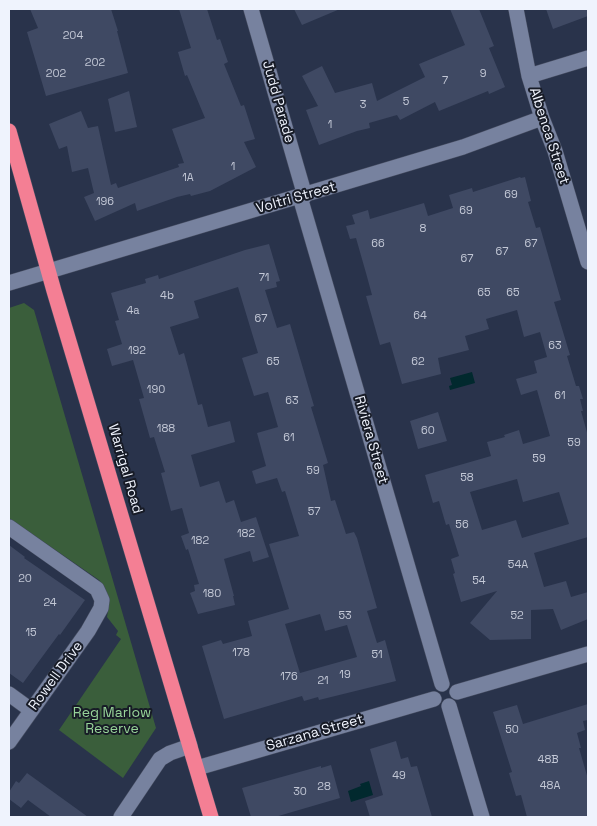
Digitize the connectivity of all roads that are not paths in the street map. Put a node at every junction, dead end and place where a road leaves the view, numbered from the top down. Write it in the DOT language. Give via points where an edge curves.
graph roads {
  1 [pos="251,9"];
  2 [pos="516,9"];
  3 [pos="588,58"];
  4 [pos="529,76"];
  5 [pos="542,118"];
  6 [pos="9,130"];
  7 [pos="302,196"];
  8 [pos="588,262"];
  9 [pos="48,270"];
  10 [pos="9,283"];
  11 [pos="9,528"];
  12 [pos="588,654"];
  13 [pos="442,684"];
  14 [pos="457,692"];
  15 [pos="9,694"];
  16 [pos="434,699"];
  17 [pos="449,706"];
  18 [pos="32,710"];
  19 [pos="185,727"];
  20 [pos="9,742"];
  21 [pos="196,768"];
  22 [pos="121,817"];
  23 [pos="211,817"];
  24 [pos="482,817"];
  1 -- 7 [label="street, Judd Parade"];
  2 -- 4 [label="street, Albenca Street"];
  3 -- 4 [label="street"];
  4 -- 5 [label="street, Albenca Street"];
  5 -- 7 [label="street, Voltri Street" via="462,147"];
  5 -- 8 [label="street, Albenca Street"];
  6 -- 9 [label="highway, Warrigal Road"];
  7 -- 9 [label="street, Voltri Street"];
  7 -- 13 [label="street, Riviera Street"];
  9 -- 10 [label="street, Voltri Street"];
  9 -- 19 [label="highway, Warrigal Road"];
  11 -- 18 [label="street, Rowell Drive" via="97,589 102,600 88,631"];
  12 -- 14 [label="street"];
  13 -- 14 [label="street" via="453,686"];
  13 -- 16 [label="street" via="435,689"];
  14 -- 17 [label="street" via="455,702"];
  15 -- 18 [label="street"];
  16 -- 17 [label="street" via="440,706"];
  16 -- 21 [label="street, Sarzana Street"];
  17 -- 24 [label="street"];
  18 -- 20 [label="street, Rowell Drive"];
  19 -- 21 [label="highway, Warrigal Road"];
  19 -- 22 [label="street" via="190,746 160,759"];
  21 -- 23 [label="highway, Warrigal Road"];
}
